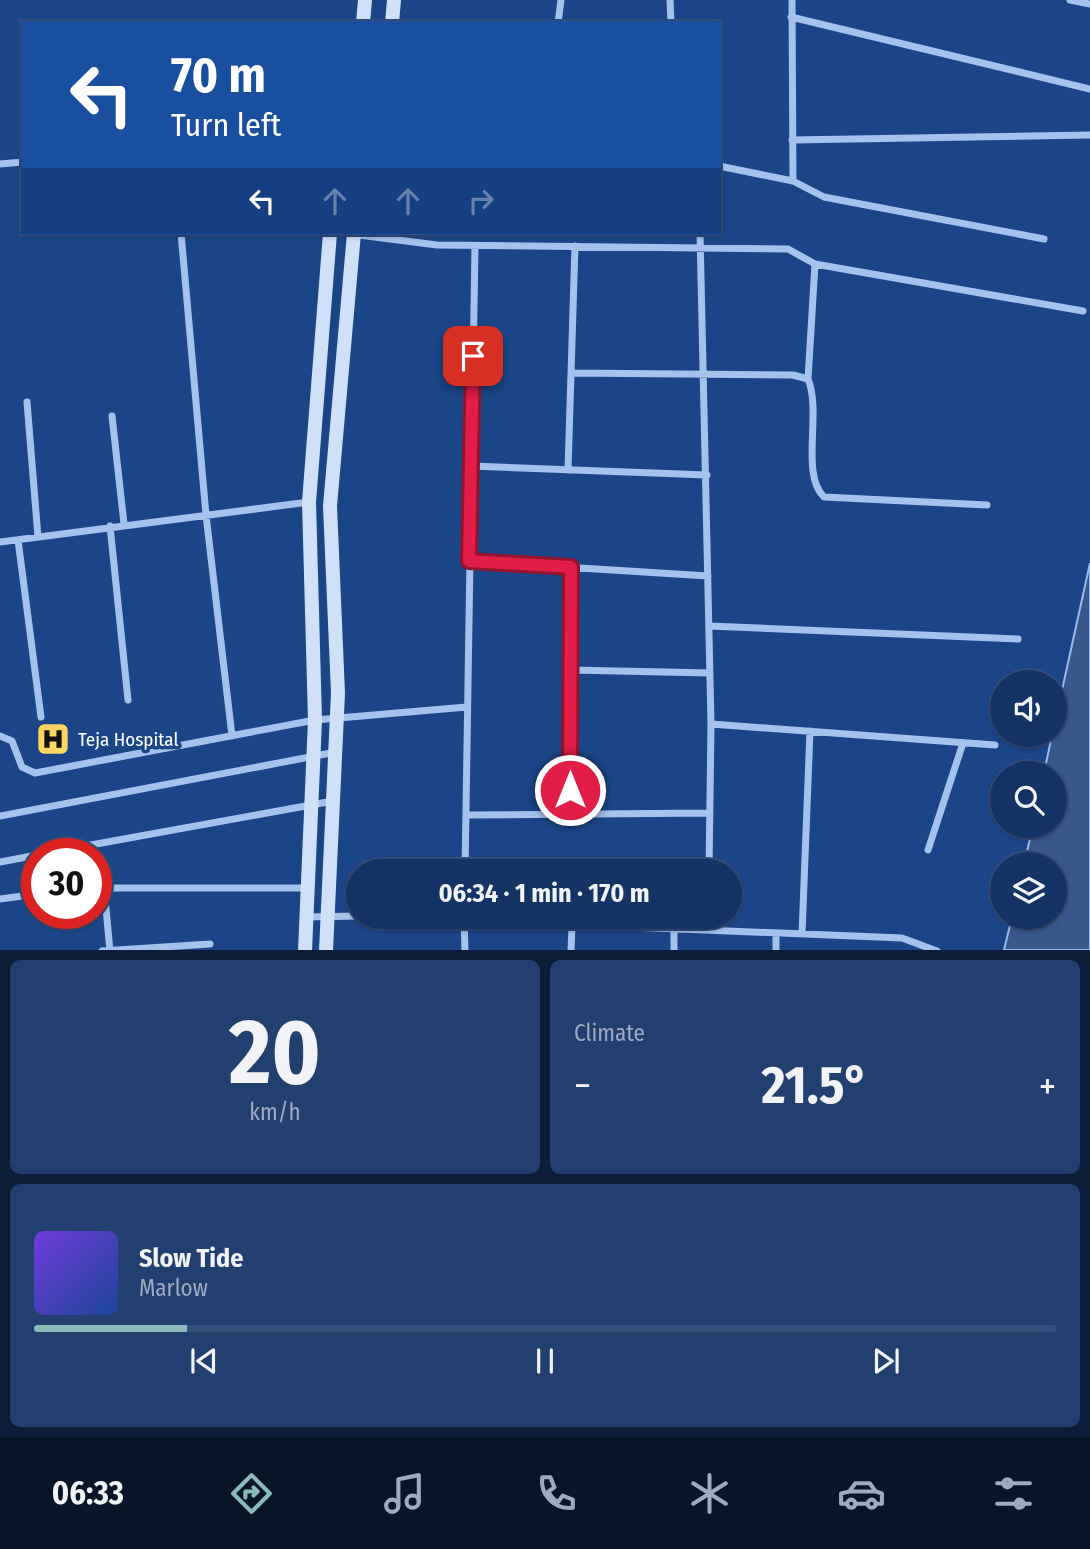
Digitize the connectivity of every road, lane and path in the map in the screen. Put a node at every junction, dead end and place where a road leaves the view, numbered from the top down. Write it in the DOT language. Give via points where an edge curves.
graph roads {
  1 [pos="365,0"];
  2 [pos="394,0"];
  3 [pos="561,0"];
  4 [pos="670,0"];
  5 [pos="792,0"];
  6 [pos="1070,0"];
  7 [pos="1090,4"];
  8 [pos="791,17"];
  9 [pos="363,21"];
  10 [pos="392,21"];
  11 [pos="558,21"];
  12 [pos="671,21"];
  13 [pos="1090,89"];
  14 [pos="1090,135"];
  15 [pos="792,141"];
  16 [pos="21,162"];
  17 [pos="0,164"];
  18 [pos="721,166"];
  19 [pos="793,181"];
  20 [pos="181,235"];
  21 [pos="330,235"];
  22 [pos="352,235"];
  23 [pos="366,235"];
  24 [pos="700,235"];
  25 [pos="1044,239"];
  26 [pos="475,246"];
  27 [pos="575,246"];
  28 [pos="703,247"];
  29 [pos="815,264"];
  30 [pos="1083,311"];
  31 [pos="571,373"];
  32 [pos="705,374"];
  33 [pos="808,379"];
  34 [pos="27,402"];
  35 [pos="113,416"];
  36 [pos="471,466"];
  37 [pos="568,470"];
  38 [pos="707,475"];
  39 [pos="309,502"];
  40 [pos="987,505"];
  41 [pos="206,515"];
  42 [pos="124,524"];
  43 [pos="110,526"];
  44 [pos="331,532"];
  45 [pos="308,533"];
  46 [pos="38,537"];
  47 [pos="18,540"];
  48 [pos="0,542"];
  49 [pos="469,561"];
  50 [pos="571,567"];
  51 [pos="709,576"];
  52 [pos="709,626"];
  53 [pos="1018,639"];
  54 [pos="570,670"];
  55 [pos="710,673"];
  56 [pos="128,700"];
  57 [pos="467,707"];
  58 [pos="41,717"];
  59 [pos="337,718"];
  60 [pos="315,720"];
  61 [pos="711,724"];
  62 [pos="810,732"];
  63 [pos="0,736"];
  64 [pos="232,736"];
  65 [pos="963,743"];
  66 [pos="990,745"];
  67 [pos="336,752"];
  68 [pos="313,756"];
  69 [pos="334,801"];
  70 [pos="311,803"];
  71 [pos="710,813"];
  72 [pos="570,814"];
  73 [pos="466,815"];
  74 [pos="0,816"];
  75 [pos="112,840"];
  76 [pos="929,850"];
  77 [pos="21,858"];
  78 [pos="465,859"];
  79 [pos="709,859"];
  80 [pos="0,862"];
  81 [pos="112,887"];
  82 [pos="308,888"];
  83 [pos="21,896"];
  84 [pos="0,899"];
  85 [pos="328,915"];
  86 [pos="346,916"];
  87 [pos="307,917"];
  88 [pos="105,929"];
  89 [pos="464,929"];
  90 [pos="572,929"];
  91 [pos="674,929"];
  92 [pos="708,930"];
  93 [pos="776,933"];
  94 [pos="802,934"];
  95 [pos="210,944"];
  96 [pos="107,950"];
  97 [pos="305,950"];
  98 [pos="326,950"];
  99 [pos="465,950"];
  100 [pos="571,950"];
  101 [pos="674,950"];
  102 [pos="776,950"];
  103 [pos="937,950"];
  1 -- 9 [label="main road"];
  2 -- 10 [label="main road"];
  3 -- 11 [label="street"];
  4 -- 12 [label="street"];
  5 -- 8 [label="street"];
  6 -- 7 [label="street"];
  8 -- 13 [label="street"];
  8 -- 15 [label="street"];
  14 -- 15 [label="street"];
  15 -- 19 [label="street"];
  16 -- 17 [label="street"];
  18 -- 19 [label="street"];
  19 -- 25 [label="street" via="824,197"];
  20 -- 41 [label="street"];
  21 -- 39 [label="main road"];
  22 -- 44 [label="main road"];
  23 -- 26 [label="street"];
  24 -- 28 [label="street"];
  26 -- 27 [label="street"];
  26 -- 36 [label="street"];
  27 -- 28 [label="street"];
  27 -- 31 [label="street"];
  28 -- 29 [label="street" via="788,248"];
  28 -- 32 [label="street"];
  29 -- 30 [label="street"];
  29 -- 33 [label="street"];
  31 -- 32 [label="street"];
  31 -- 37 [label="street"];
  32 -- 33 [label="street" via="793,374"];
  32 -- 38 [label="street"];
  33 -- 40 [label="street" via="814,392 816,489 824,497"];
  34 -- 46 [label="street"];
  35 -- 42 [label="street"];
  36 -- 37 [label="street"];
  36 -- 49 [label="street"];
  37 -- 38 [label="street"];
  38 -- 51 [label="street"];
  39 -- 41 [label="street"];
  39 -- 45 [label="main road"];
  41 -- 42 [label="street"];
  41 -- 64 [label="street"];
  42 -- 43 [label="street"];
  43 -- 46 [label="street"];
  43 -- 56 [label="street"];
  44 -- 45 [label="main road"];
  44 -- 59 [label="main road"];
  45 -- 60 [label="main road"];
  46 -- 47 [label="street"];
  47 -- 48 [label="street"];
  47 -- 58 [label="street"];
  49 -- 50 [label="street"];
  49 -- 57 [label="street"];
  50 -- 51 [label="street"];
  50 -- 54 [label="street"];
  51 -- 52 [label="street"];
  52 -- 53 [label="street"];
  52 -- 55 [label="street"];
  54 -- 55 [label="street"];
  54 -- 72 [label="street"];
  55 -- 61 [label="street"];
  57 -- 59 [label="street"];
  57 -- 73 [label="street"];
  59 -- 60 [label="street"];
  59 -- 67 [label="main road"];
  60 -- 64 [label="street"];
  60 -- 68 [label="main road"];
  61 -- 62 [label="street"];
  61 -- 71 [label="street"];
  62 -- 65 [label="street"];
  62 -- 94 [label="street"];
  63 -- 64 [label="street" via="12,741 22,767 35,773"];
  65 -- 66 [label="street"];
  65 -- 76 [label="street"];
  67 -- 68 [label="street"];
  67 -- 69 [label="main road"];
  68 -- 70 [label="main road"];
  68 -- 74 [label="street"];
  69 -- 70 [label="street"];
  69 -- 85 [label="main road"];
  70 -- 75 [label="street"];
  70 -- 82 [label="main road"];
  71 -- 72 [label="street"];
  71 -- 79 [label="street"];
  72 -- 73 [label="street"];
  73 -- 78 [label="street"];
  77 -- 80 [label="street"];
  81 -- 82 [label="street"];
  82 -- 87 [label="main road"];
  83 -- 84 [label="street"];
  85 -- 86 [label="street"];
  85 -- 87 [label="street"];
  85 -- 98 [label="main road"];
  87 -- 97 [label="main road"];
  88 -- 96 [label="street"];
  89 -- 99 [label="street"];
  90 -- 100 [label="street"];
  91 -- 92 [label="street"];
  91 -- 101 [label="street"];
  92 -- 93 [label="street"];
  93 -- 94 [label="street"];
  93 -- 102 [label="street"];
  94 -- 103 [label="street" via="902,938"];
  95 -- 96 [label="street"];
}
